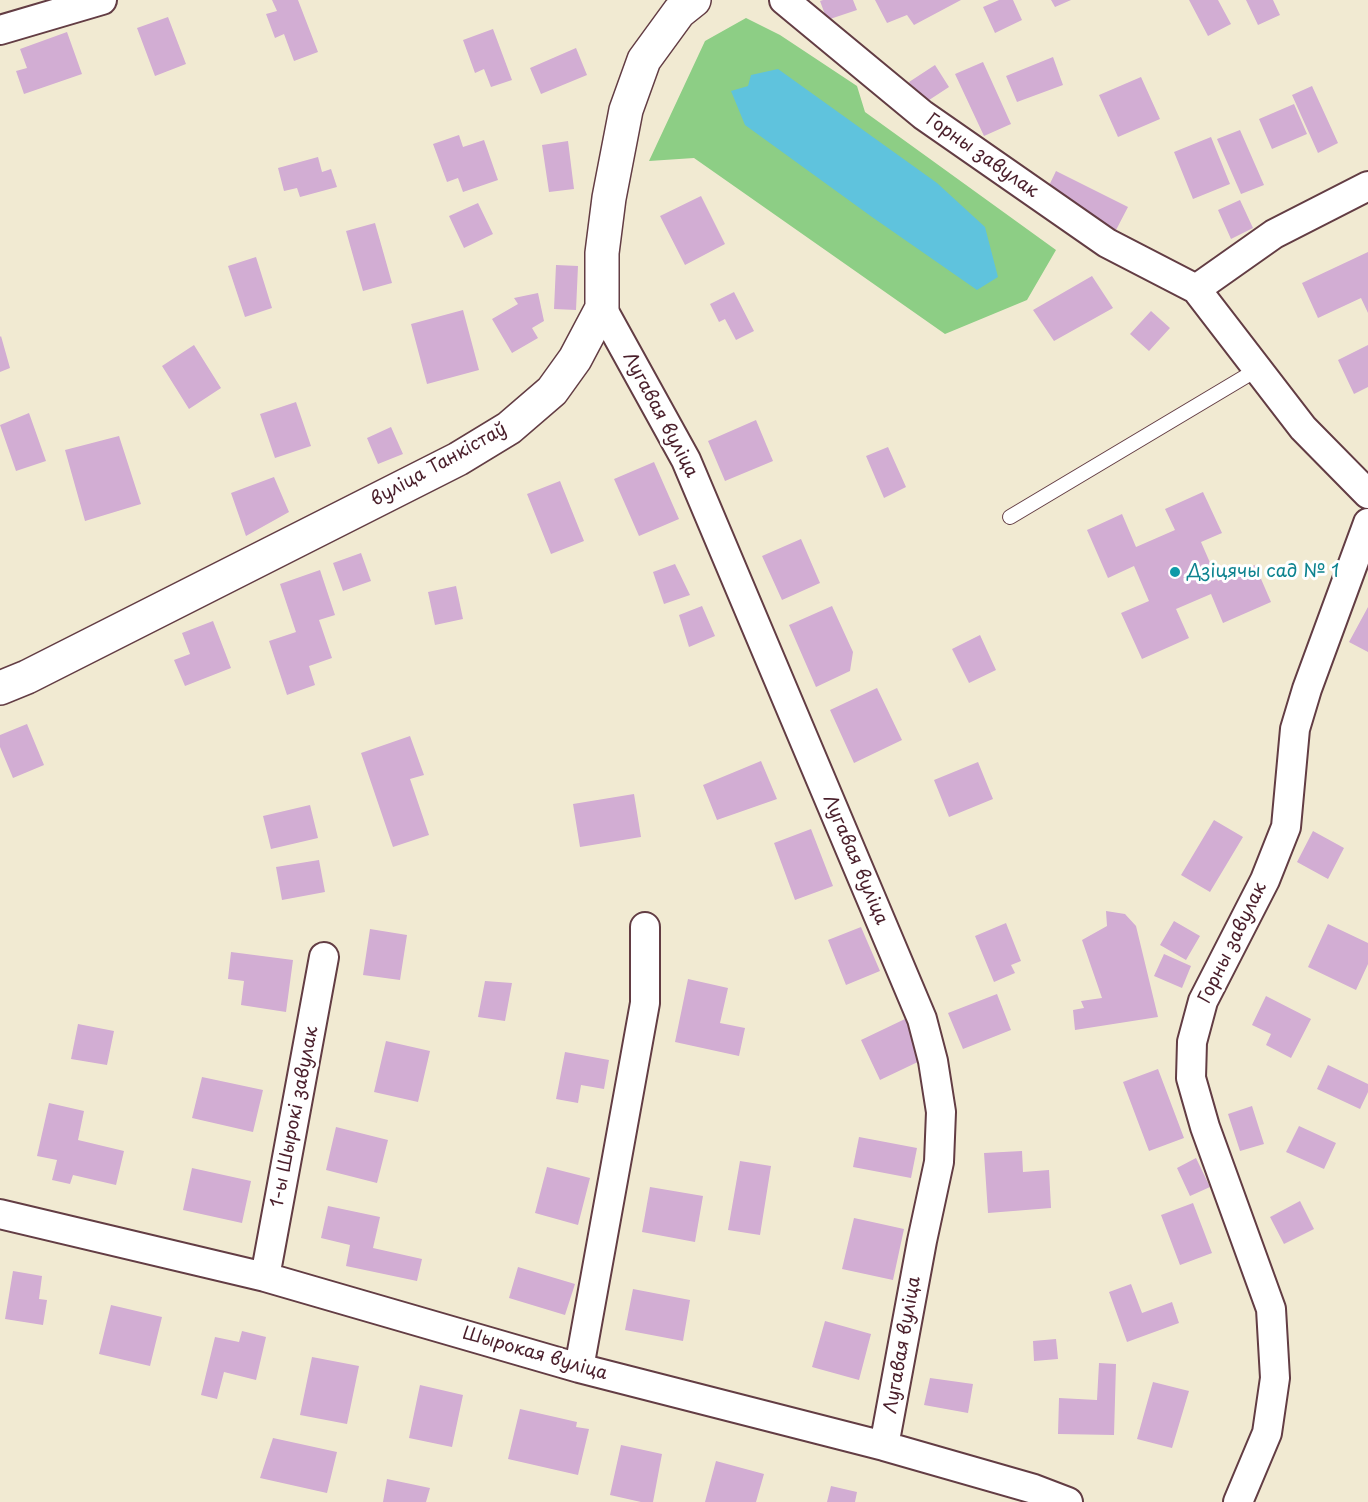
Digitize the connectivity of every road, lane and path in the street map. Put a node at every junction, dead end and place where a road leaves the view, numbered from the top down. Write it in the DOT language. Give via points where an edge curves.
graph roads {
  1 [pos="102,0"];
  2 [pos="693,0"];
  3 [pos="784,0"];
  4 [pos="0,30"];
  5 [pos="1368,186"];
  6 [pos="1196,289"];
  7 [pos="602,308"];
  8 [pos="1258,369"];
  9 [pos="1368,494"];
  10 [pos="1010,517"];
  11 [pos="1368,523"];
  12 [pos="0,688"];
  13 [pos="645,927"];
  14 [pos="324,957"];
  15 [pos="0,1214"];
  16 [pos="265,1277"];
  17 [pos="579,1368"];
  18 [pos="884,1446"];
  19 [pos="1068,1502"];
  20 [pos="1238,1502"];
  1 -- 4 [label="street"];
  2 -- 7 [label="street, вуліца Танкістаў" via="679,12 644,60 626,110 607,209"];
  3 -- 6 [label="street, Горны завулак" via="923,115 1107,243"];
  5 -- 6 [label="street" via="1274,234"];
  6 -- 8 [label="street, Горны завулак"];
  7 -- 12 [label="street, вуліца Танкістаў" via="575,359 552,391 509,428 412,483"];
  7 -- 18 [label="street, Лугавая вуліца" via="686,460 922,1019 933,1061 941,1112 939,1162"];
  8 -- 9 [label="street, Горны завулак" via="1303,428"];
  8 -- 10 [label="lane"];
  11 -- 20 [label="street, Горны завулак" via="1295,729 1286,827 1265,880 1203,1001 1192,1042 1191,1078 1205,1127 1272,1309 1275,1378 1267,1433"];
  13 -- 17 [label="street" via="645,1003"];
  14 -- 16 [label="street, 1-ы Шырокі завулак"];
  15 -- 16 [label="street, Шырокая вуліца"];
  16 -- 17 [label="street, Шырокая вуліца"];
  17 -- 18 [label="street, Шырокая вуліца"];
  18 -- 19 [label="street, Шырокая вуліца"];
}
